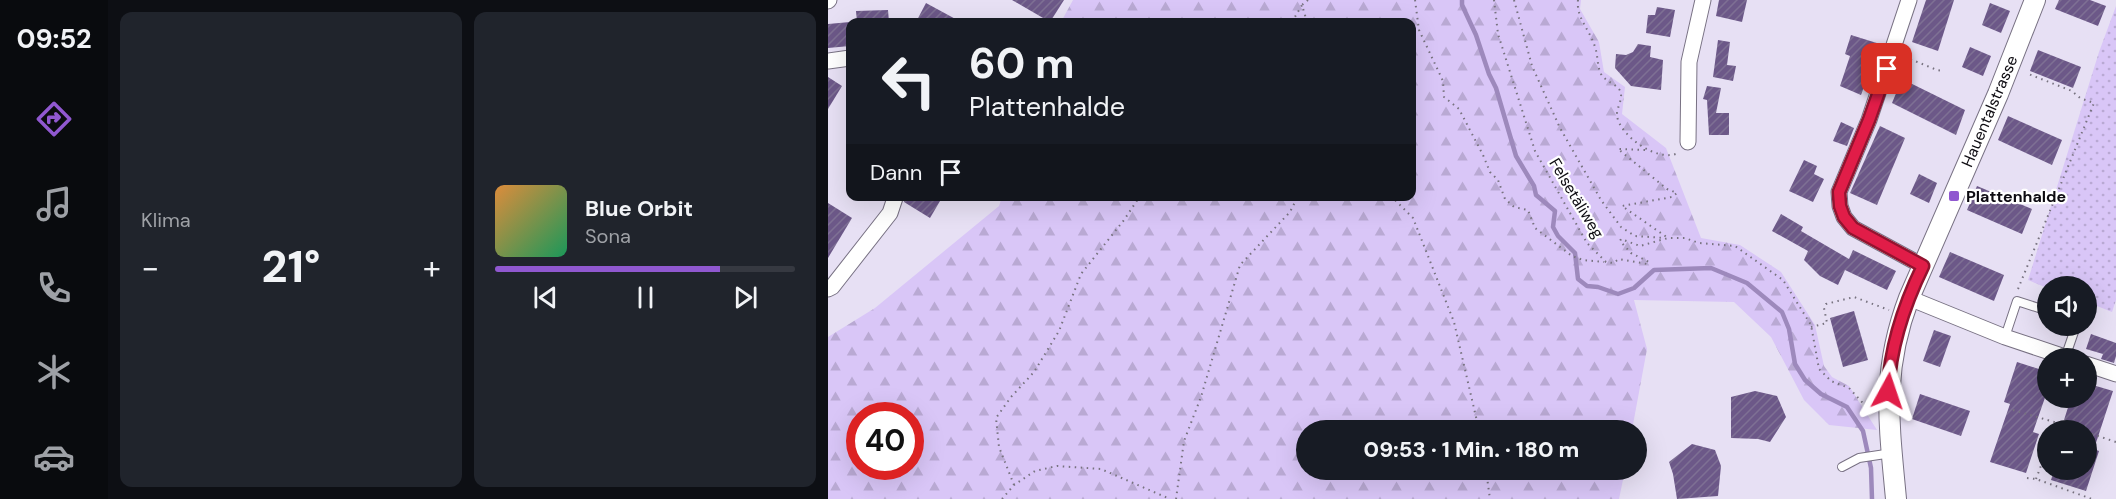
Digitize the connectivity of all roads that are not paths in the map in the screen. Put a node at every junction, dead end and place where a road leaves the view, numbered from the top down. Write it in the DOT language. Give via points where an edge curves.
graph roads {
  1 [pos="1703,0"];
  2 [pos="1909,0"];
  3 [pos="2035,0"];
  4 [pos="846,59"];
  5 [pos="828,61"];
  6 [pos="1688,142"];
  7 [pos="894,201"];
  8 [pos="1923,266"];
  9 [pos="828,290"];
  10 [pos="1909,298"];
  11 [pos="2037,307"];
  12 [pos="2005,337"];
  13 [pos="2037,348"];
  14 [pos="2097,368"];
  15 [pos="2116,374"];
  16 [pos="1892,453"];
  17 [pos="1842,466"];
  18 [pos="1896,499"];
  1 -- 6 [label="street" via="1689,62"];
  2 -- 8 [label="street" via="1869,120 1839,192 1844,217 1853,228"];
  3 -- 8 [label="street, Hauentalstrasse"];
  4 -- 5 [label="street"];
  7 -- 9 [label="street" via="890,213"];
  8 -- 10 [label="street, Hauentalstrasse"];
  10 -- 12 [label="street"];
  10 -- 16 [label="street, Hauentalstrasse" via="1898,328 1889,378"];
  11 -- 12 [label="lane" via="2017,301"];
  12 -- 13 [label="street"];
  14 -- 15 [label="street"];
  16 -- 17 [label="lane" via="1859,458"];
  16 -- 18 [label="street, Hauentalstrasse"];
}
